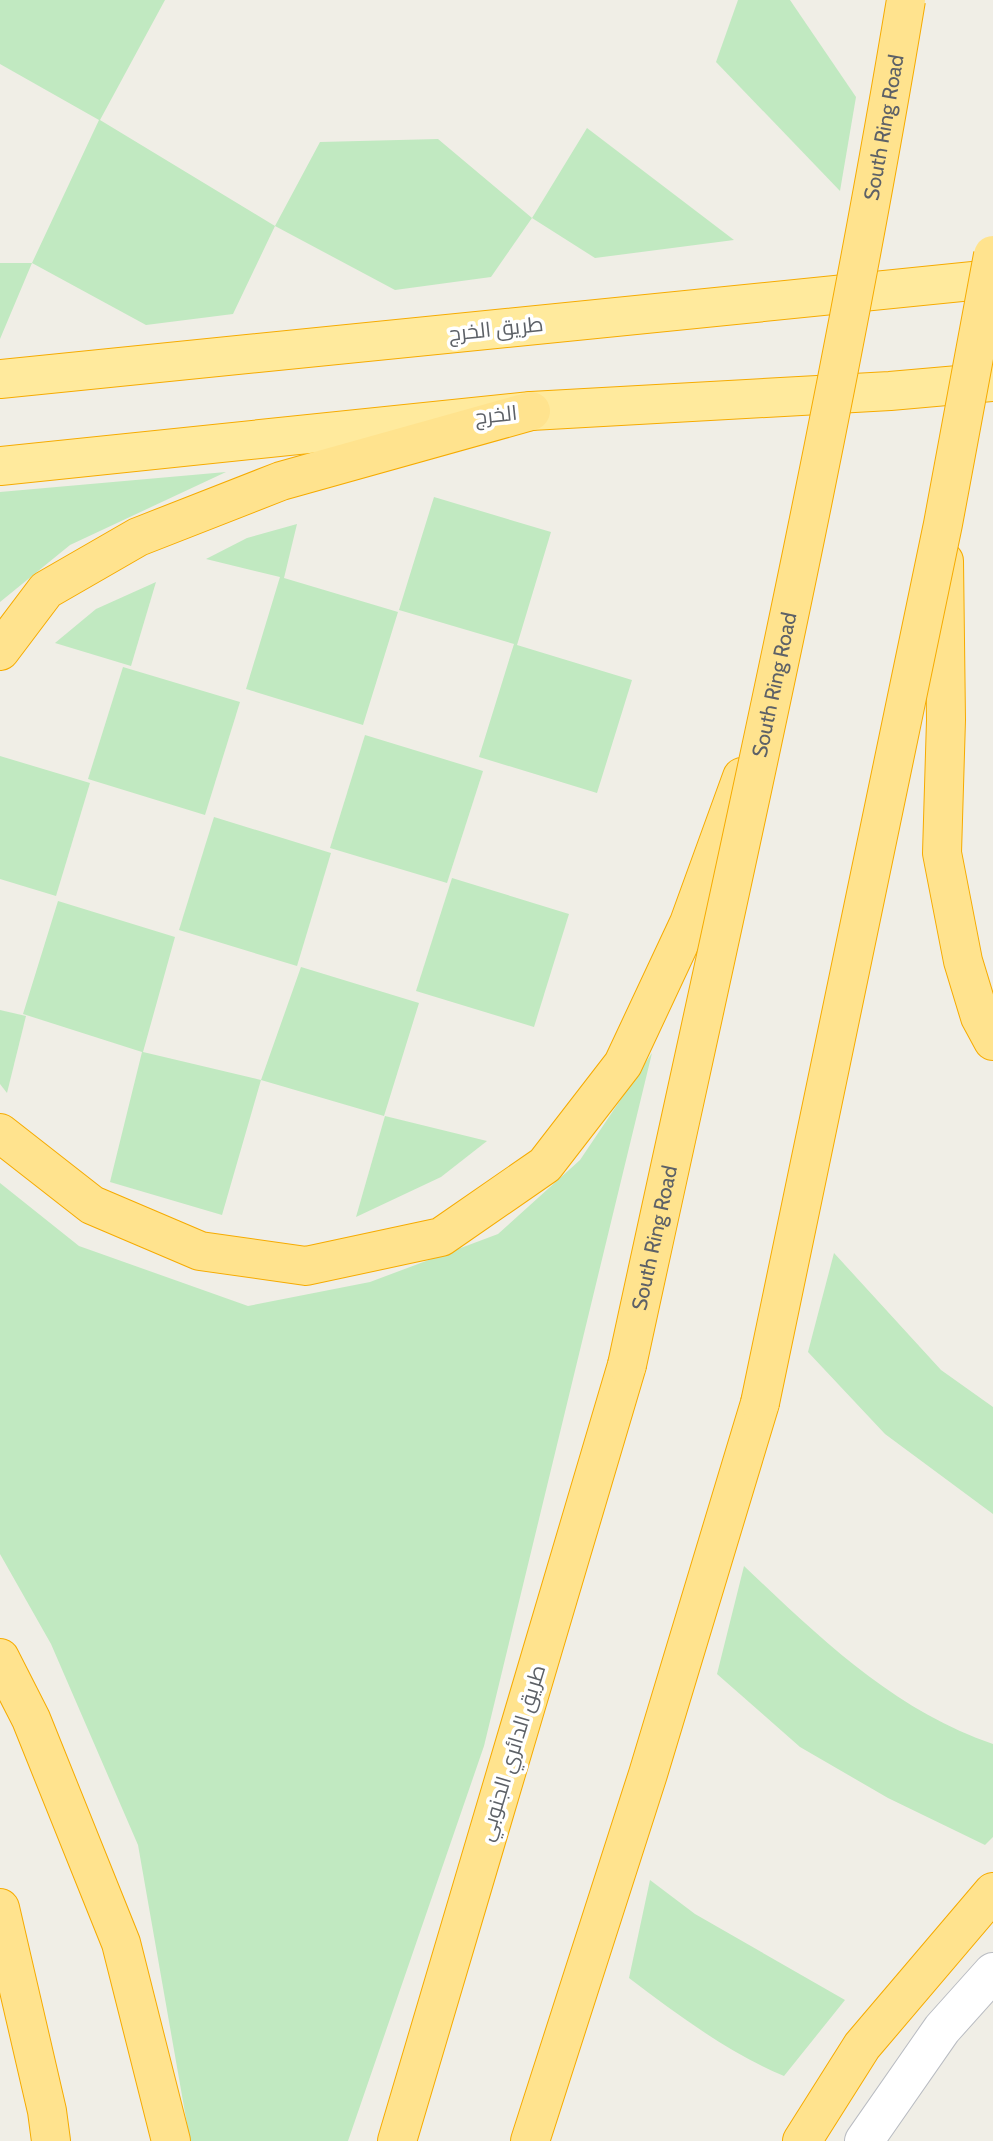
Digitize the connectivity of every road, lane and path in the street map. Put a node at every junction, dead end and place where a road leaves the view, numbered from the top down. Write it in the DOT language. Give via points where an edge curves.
graph roads {
  1 [pos="906,0"];
  2 [pos="993,256"];
  3 [pos="993,279"];
  4 [pos="0,379"];
  5 [pos="993,382"];
  6 [pos="531,411"];
  7 [pos="0,466"];
  8 [pos="943,524"];
  9 [pos="0,652"];
  10 [pos="771,699"];
  11 [pos="993,1041"];
  12 [pos="0,1133"];
  13 [pos="627,1365"];
  14 [pos="0,1658"];
  15 [pos="993,1892"];
  16 [pos="0,1908"];
  17 [pos="993,1972"];
  18 [pos="51,2141"];
  19 [pos="171,2141"];
  20 [pos="397,2141"];
  21 [pos="530,2141"];
  22 [pos="802,2141"];
  23 [pos="864,2141"];
  1 -- 10 [label="highway, South Ring Road, bridge" via="877,178"];
  2 -- 8 [label="highway, bridge"];
  3 -- 4 [label="highway, طريق الخرج"];
  5 -- 6 [label="highway, الخرج"];
  6 -- 7 [label="highway, الخرج"];
  6 -- 9 [label="highway" via="281,481 138,537 46,590"];
  8 -- 11 [label="highway, bridge" via="946,720 942,853 963,961 980,1017"];
  8 -- 21 [label="highway, bridge" via="760,1403"];
  10 -- 12 [label="highway, bridge" via="689,923 623,1064 545,1165 441,1237 306,1266 200,1251 92,1205"];
  10 -- 13 [label="highway, South Ring Road, bridge"];
  13 -- 20 [label="highway, طريق الدائري الجنوبي"];
  14 -- 19 [label="highway" via="31,1718 121,1942"];
  15 -- 22 [label="highway" via="862,2046"];
  16 -- 18 [label="highway"];
  17 -- 23 [label="main road" via="942,2029"];
}
